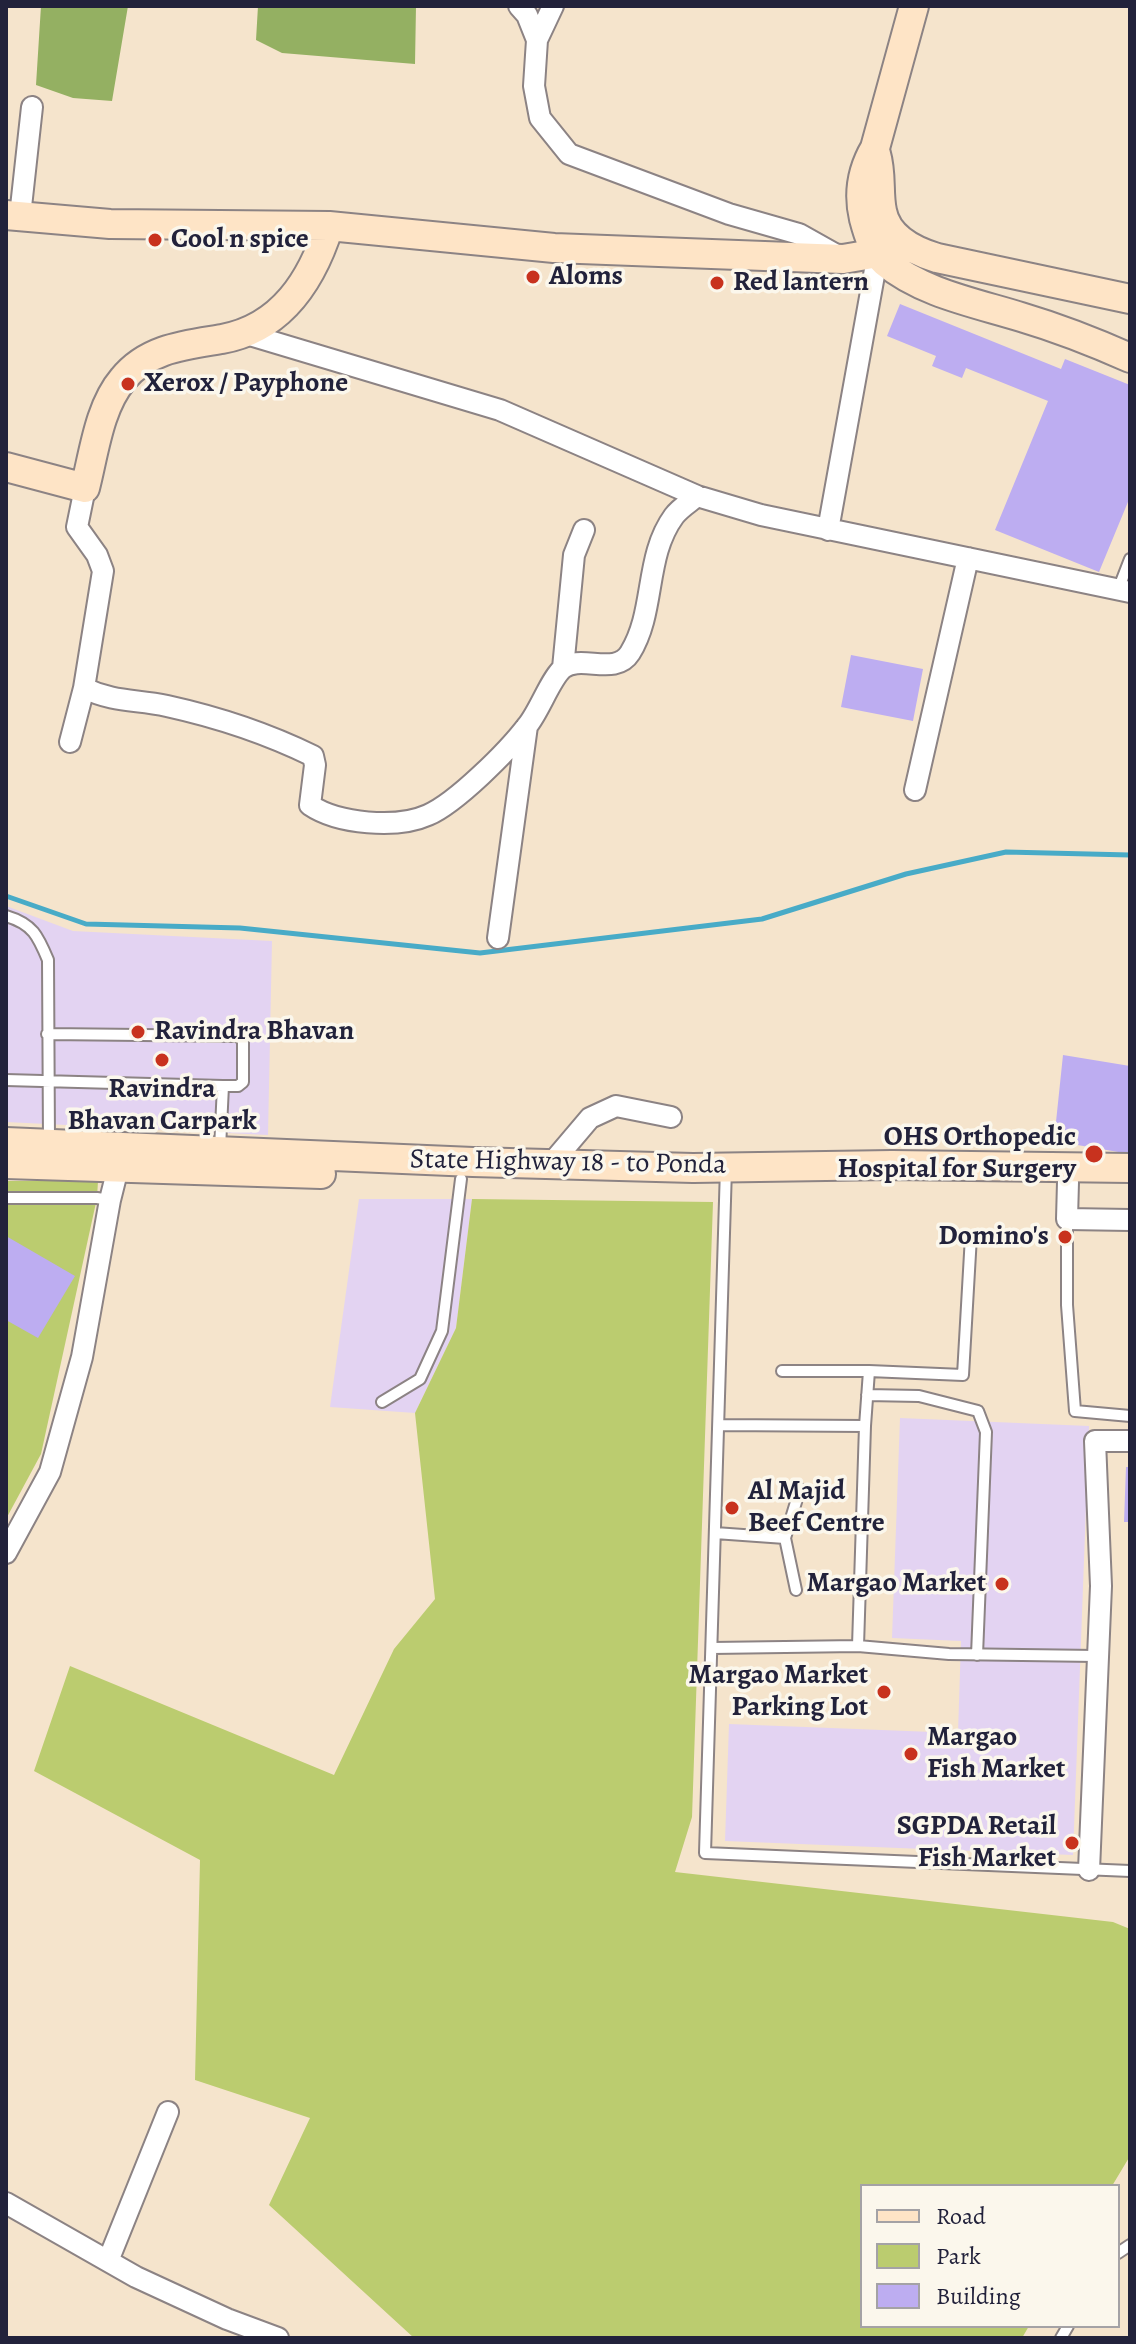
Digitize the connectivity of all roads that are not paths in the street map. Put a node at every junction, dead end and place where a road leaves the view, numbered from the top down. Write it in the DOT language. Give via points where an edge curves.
graph roads {
  1 [pos="519,6"];
  2 [pos="553,6"];
  3 [pos="914,6"];
  4 [pos="537,40"];
  5 [pos="32,107"];
  6 [pos="875,148"];
  7 [pos="13,216"];
  8 [pos="329,226"];
  9 [pos="878,253"];
  10 [pos="843,259"];
  11 [pos="1130,299"];
  12 [pos="243,333"];
  13 [pos="1130,358"];
  14 [pos="6,467"];
  15 [pos="85,488"];
  16 [pos="697,496"];
  17 [pos="584,530"];
  18 [pos="828,530"];
  19 [pos="968,558"];
  20 [pos="1130,559"];
  21 [pos="1124,591"];
  22 [pos="563,668"];
  23 [pos="84,688"];
  24 [pos="527,726"];
  25 [pos="70,742"];
  26 [pos="915,790"];
  27 [pos="6,916"];
  28 [pos="498,938"];
  29 [pos="47,1034"];
  30 [pos="6,1080"];
  31 [pos="47,1083"];
  32 [pos="223,1086"];
  33 [pos="671,1117"];
  34 [pos="6,1142"];
  35 [pos="49,1143"];
  36 [pos="220,1150"];
  37 [pos="121,1157"];
  38 [pos="6,1164"];
  39 [pos="551,1164"];
  40 [pos="1130,1168"];
  41 [pos="726,1176"];
  42 [pos="461,1179"];
  43 [pos="1068,1182"];
  44 [pos="1130,1183"];
  45 [pos="6,1198"];
  46 [pos="110,1200"];
  47 [pos="1067,1219"];
  48 [pos="1130,1220"];
  49 [pos="971,1236"];
  50 [pos="782,1371"];
  51 [pos="869,1371"];
  52 [pos="867,1395"];
  53 [pos="382,1402"];
  54 [pos="1130,1416"];
  55 [pos="719,1425"];
  56 [pos="865,1426"];
  57 [pos="1130,1441"];
  58 [pos="800,1489"];
  59 [pos="715,1533"];
  60 [pos="785,1538"];
  61 [pos="6,1553"];
  62 [pos="796,1590"];
  63 [pos="858,1646"];
  64 [pos="712,1648"];
  65 [pos="977,1655"];
  66 [pos="1096,1656"];
  67 [pos="1089,1870"];
  68 [pos="1130,1871"];
  69 [pos="168,2112"];
  70 [pos="8,2209"];
  71 [pos="108,2261"];
  72 [pos="223,2328"];
  73 [pos="278,2338"];
  1 -- 4 [label="street"];
  2 -- 4 [label="street"];
  3 -- 6 [label="main road"];
  4 -- 10 [label="street" via="534,86 540,118 569,154 729,214 799,234"];
  5 -- 7 [label="street"];
  6 -- 9 [label="main road" via="864,167 861,205"];
  6 -- 11 [label="main road" via="882,213 902,243 937,258"];
  7 -- 8 [label="main road" via="110,224"];
  8 -- 10 [label="main road" via="554,248"];
  8 -- 12 [label="main road" via="297,294 263,325"];
  9 -- 10 [label="main road"];
  9 -- 13 [label="main road" via="910,279"];
  9 -- 18 [label="street"];
  12 -- 15 [label="main road" via="171,348 124,376 110,398"];
  12 -- 16 [label="street" via="500,410"];
  14 -- 15 [label="main road"];
  15 -- 23 [label="street" via="77,527 103,571"];
  16 -- 18 [label="street"];
  16 -- 22 [label="street" via="676,513 662,537 646,611 629,655 620,663"];
  17 -- 22 [label="street" via="574,555"];
  18 -- 19 [label="street"];
  19 -- 21 [label="street"];
  19 -- 26 [label="street"];
  20 -- 21 [label="lane"];
  22 -- 24 [label="street"];
  23 -- 24 [label="street" via="121,701 217,718 313,756 310,805 327,816 356,821 401,822 429,815 460,793"];
  23 -- 25 [label="street"];
  24 -- 28 [label="street"];
  27 -- 29 [label="lane" via="27,924 48,960"];
  29 -- 31 [label="lane"];
  29 -- 32 [label="lane" via="236,1036 243,1043 243,1082"];
  30 -- 31 [label="lane"];
  31 -- 32 [label="lane"];
  31 -- 35 [label="lane"];
  32 -- 36 [label="lane"];
  33 -- 39 [label="street" via="616,1106 590,1118"];
  34 -- 35 [label="main road, State Highway 18 - to Ponda"];
  35 -- 37 [label="main road, State Highway 18 - to Ponda"];
  36 -- 37 [label="main road, State Highway 18 - to Ponda"];
  36 -- 39 [label="main road, State Highway 18 - to Ponda"];
  37 -- 38 [label="main road, State Highway 18 - to Ponda"];
  37 -- 42 [label="main road, State Highway 18 - to Ponda"];
  37 -- 46 [label="street"];
  39 -- 41 [label="main road, State Highway 18 - to Ponda"];
  40 -- 41 [label="main road, State Highway 18 - to Ponda" via="892,1165"];
  41 -- 42 [label="main road, State Highway 18 - to Ponda"];
  41 -- 43 [label="main road, State Highway 18 - to Ponda"];
  41 -- 55 [label="lane"];
  42 -- 53 [label="lane" via="442,1331 420,1379"];
  43 -- 44 [label="main road, State Highway 18 - to Ponda"];
  43 -- 47 [label="street"];
  45 -- 46 [label="lane"];
  46 -- 61 [label="street" via="82,1357 50,1472"];
  47 -- 48 [label="street"];
  47 -- 54 [label="lane" via="1075,1411"];
  49 -- 51 [label="lane" via="963,1375"];
  50 -- 51 [label="lane"];
  51 -- 52 [label="lane"];
  52 -- 56 [label="lane"];
  52 -- 65 [label="lane" via="919,1396 978,1411 986,1432"];
  55 -- 56 [label="lane"];
  55 -- 59 [label="lane"];
  56 -- 63 [label="lane"];
  57 -- 66 [label="street" via="1095,1441 1101,1586"];
  58 -- 60 [label="lane"];
  59 -- 60 [label="lane"];
  59 -- 64 [label="lane"];
  60 -- 62 [label="lane"];
  63 -- 64 [label="lane"];
  63 -- 65 [label="lane"];
  64 -- 67 [label="lane" via="705,1853"];
  65 -- 66 [label="lane"];
  66 -- 67 [label="street"];
  67 -- 68 [label="lane"];
  69 -- 71 [label="street"];
  70 -- 71 [label="street"];
  71 -- 72 [label="street"];
  72 -- 73 [label="street"];
}
